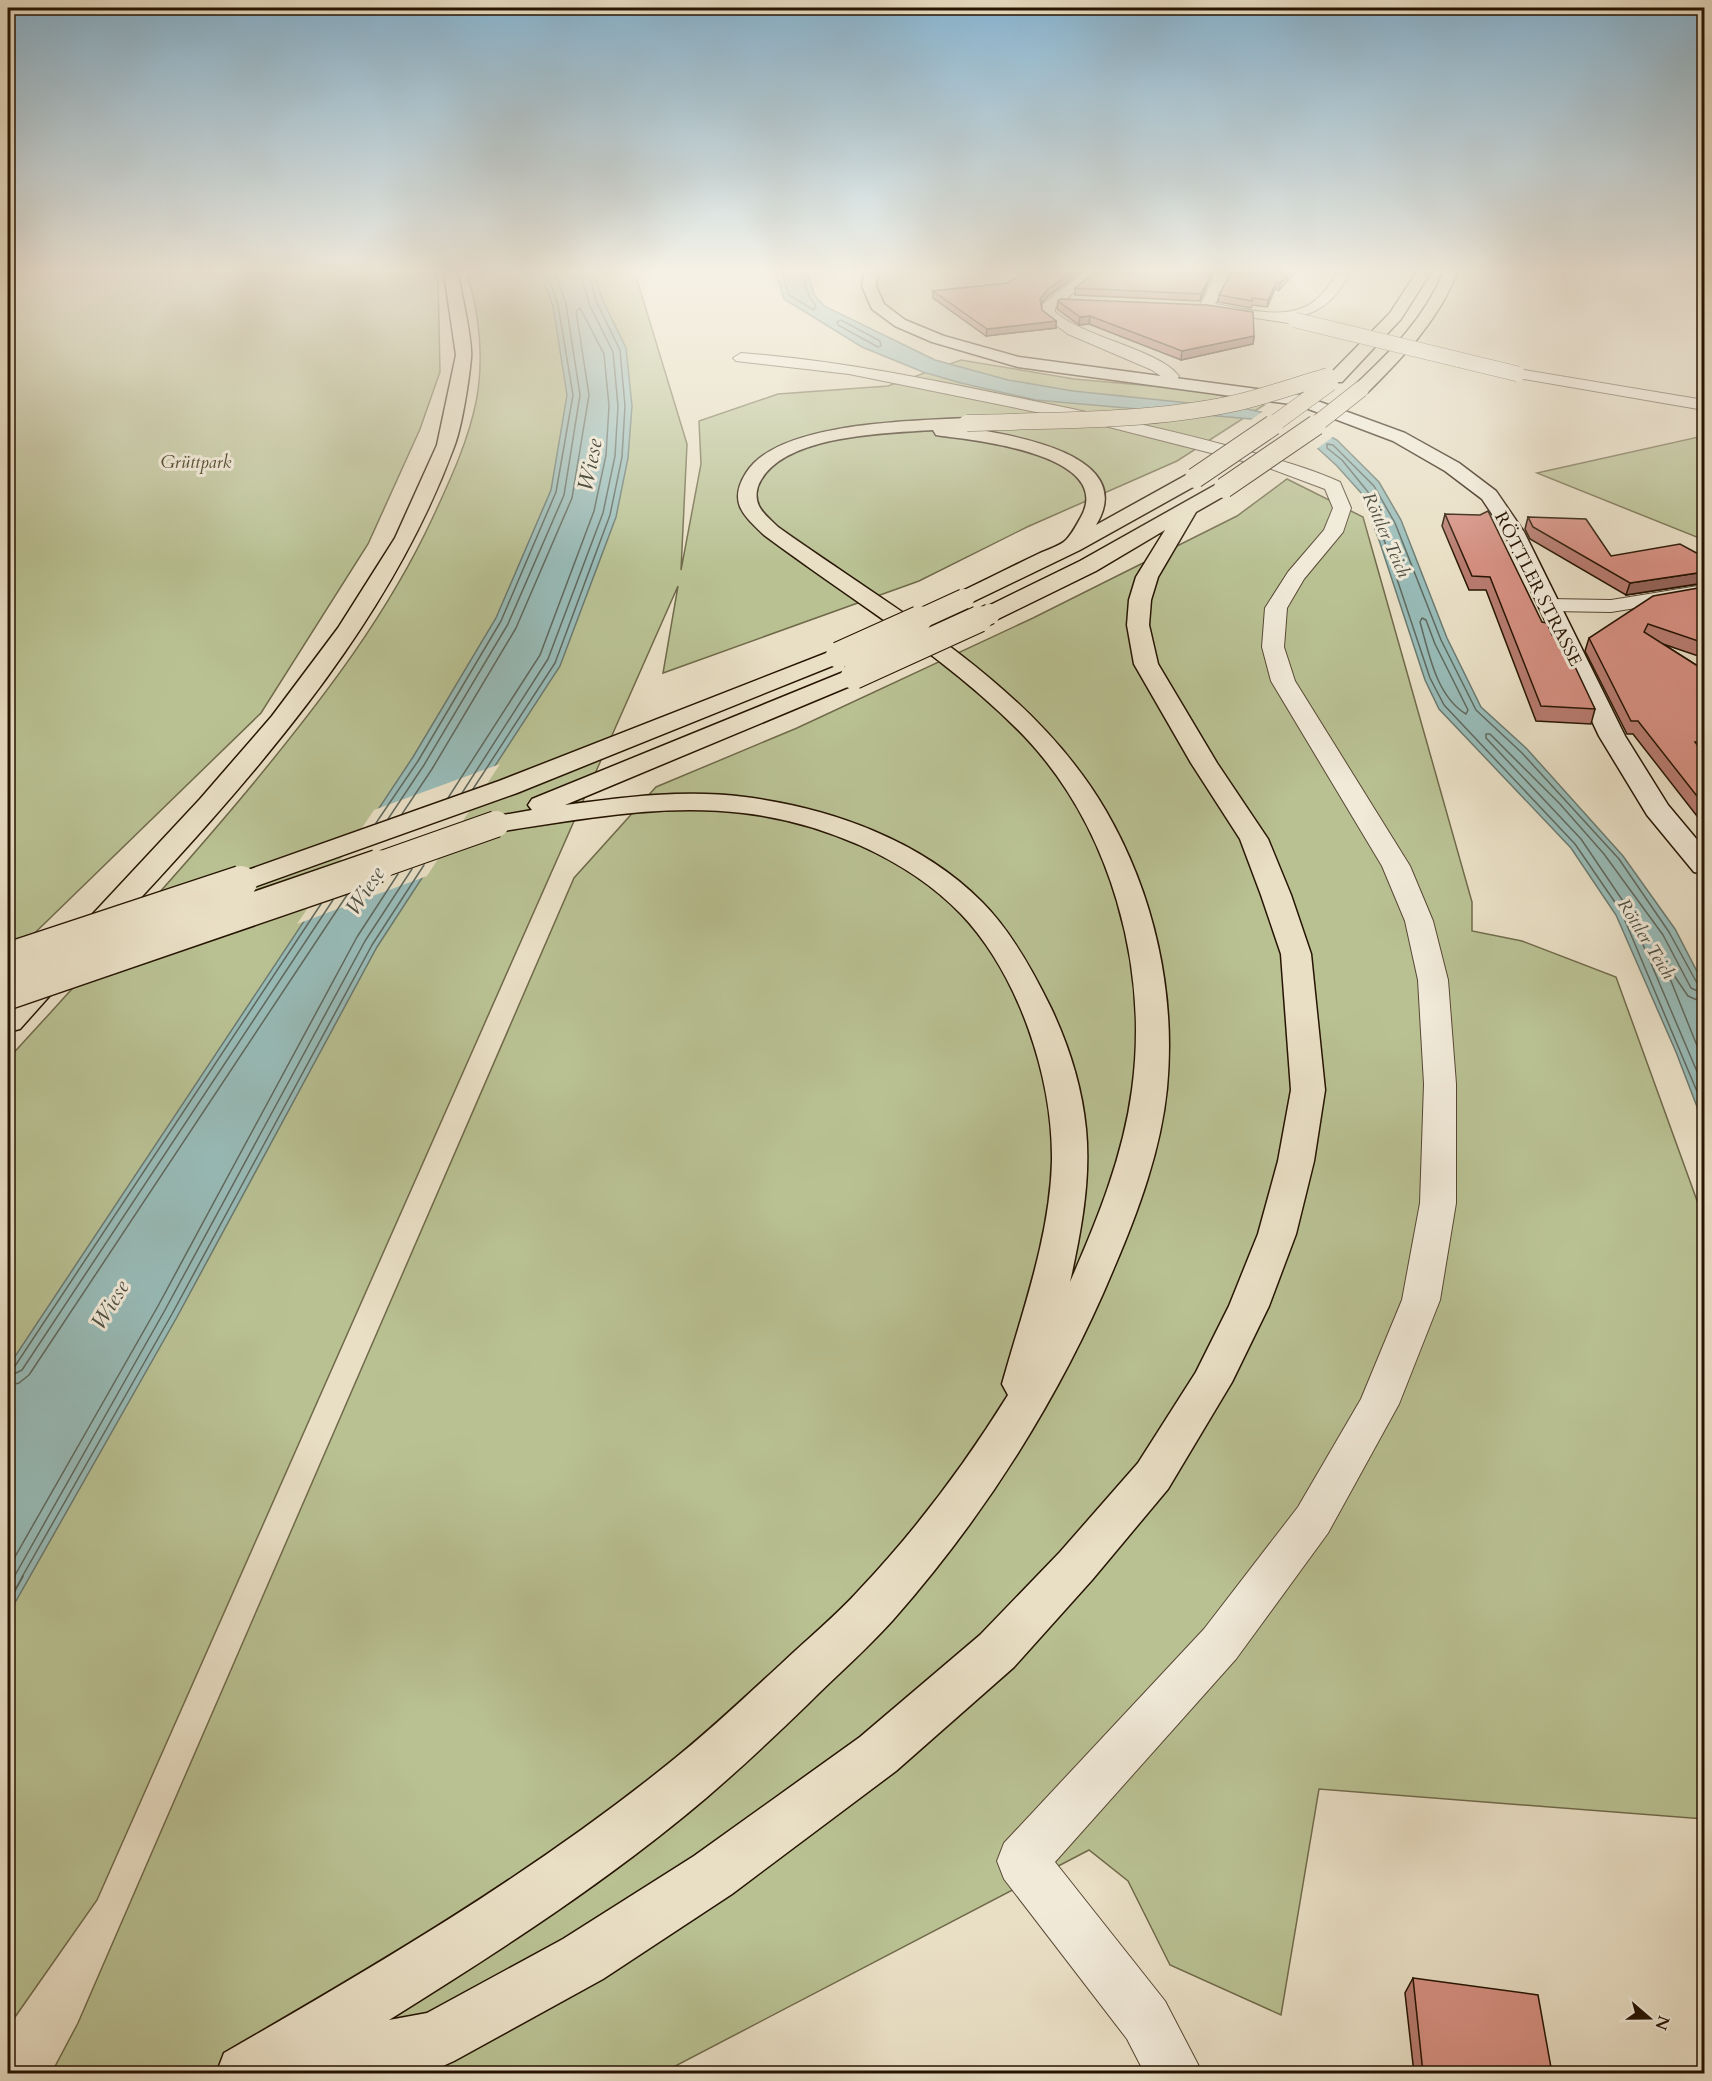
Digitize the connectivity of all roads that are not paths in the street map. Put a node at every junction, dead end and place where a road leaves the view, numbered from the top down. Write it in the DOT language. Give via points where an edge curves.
graph roads {
  1 [pos="462,370"];
  2 [pos="849,370"];
  3 [pos="1078,370"];
  4 [pos="1164,370"];
  5 [pos="1341,370"];
  6 [pos="1379,370"];
  7 [pos="1502,370"];
  8 [pos="1336,375"];
  9 [pos="1167,382"];
  10 [pos="1704,405"];
  11 [pos="901,428"];
  12 [pos="1191,495"];
  13 [pos="1073,546"];
  14 [pos="1704,591"];
  15 [pos="1549,605"];
  16 [pos="718,719"];
  17 [pos="496,824"];
  18 [pos="1704,866"];
  19 [pos="8,958"];
  20 [pos="8,993"];
  21 [pos="8,1022"];
  22 [pos="1014,1422"];
  23 [pos="245,2073"];
  24 [pos="261,2073"];
  25 [pos="1175,2073"];
  1 -- 21 [label="main road" via="457,409 439,471 391,563 332,654 266,739"];
  2 -- 25 [label="street" via="1108,421 1299,471 1333,486 1342,508 1333,532 1295,576 1276,608 1273,646 1283,681 1293,699 1396,866 1419,921 1433,980 1440,1084 1438,1203 1421,1300 1379,1404 1313,1520 1220,1644 1022,1861 1146,2020"];
  3 -- 9 [label="street, RÖTTLER STRASSE"];
  4 -- 9 [label="street" via="1171,376"];
  5 -- 8 [label="main road"];
  6 -- 12 [label="main road, bridge" via="1311,429 1224,488"];
  7 -- 10 [label="street, bridge"];
  8 -- 11 [label="main road, bridge" via="1231,404 1191,410"];
  8 -- 12 [label="main road, bridge"];
  9 -- 15 [label="street, RÖTTLER STRASSE" via="1301,400 1399,436 1452,467 1489,495 1514,532"];
  11 -- 13 [label="main road" via="1013,441 1076,467 1096,490 1097,500"];
  11 -- 22 [label="main road" via="822,437 764,461 750,477 746,494 751,510 771,531 988,690 1032,730 1070,774 1100,824 1126,880 1144,944 1153,1019 1149,1094 1130,1181 1065,1333"];
  12 -- 13 [label="main road"];
  12 -- 16 [label="main road, bridge" via="1088,566 990,614 854,676"];
  12 -- 24 [label="main road" via="1147,577 1138,625 1146,664 1254,839 1272,886 1296,954 1308,1090 1296,1161 1277,1233 1249,1306 1210,1382 1153,1476 997,1651 878,1754 722,1869 583,1959 434,2041"];
  13 -- 16 [label="main road, bridge" via="839,655"];
  14 -- 15 [label="street" via="1611,606"];
  15 -- 18 [label="street, RÖTTLER STRASSE" via="1612,736 1657,809"];
  16 -- 17 [label="main road"];
  16 -- 19 [label="main road, bridge"];
  17 -- 20 [label="main road, bridge"];
  17 -- 22 [label="main road" via="641,804 691,802 742,805 805,816 899,853 973,909 1016,968 1043,1024 1061,1076 1069,1132 1061,1239"];
  22 -- 23 [label="main road" via="948,1517 877,1605 686,1782 500,1919"];
}
